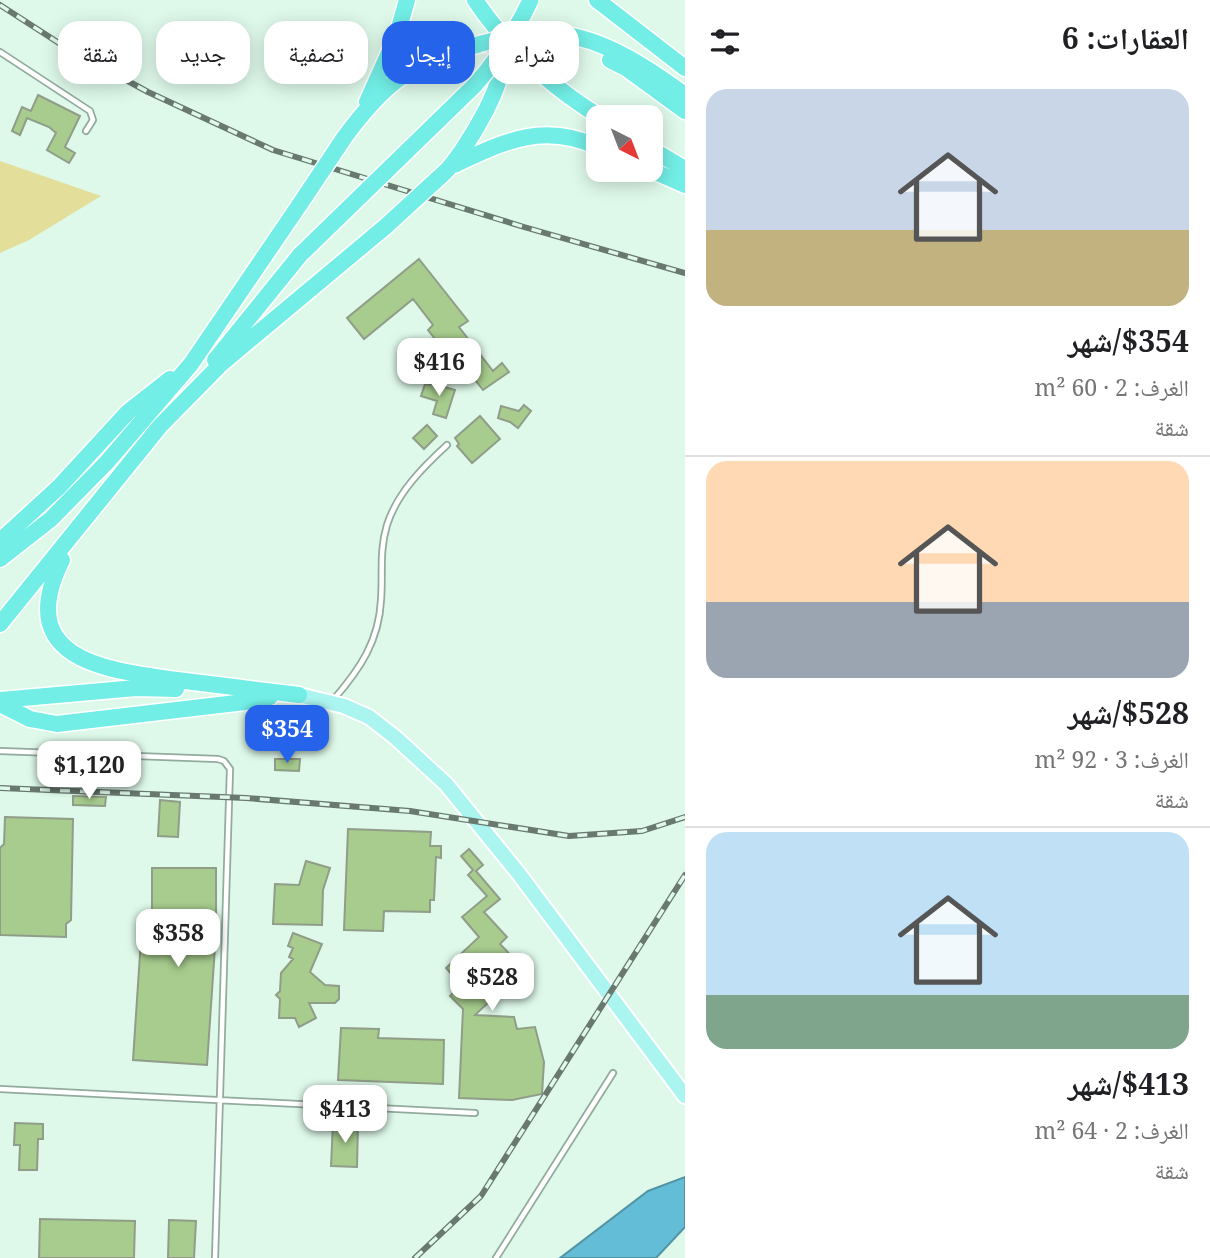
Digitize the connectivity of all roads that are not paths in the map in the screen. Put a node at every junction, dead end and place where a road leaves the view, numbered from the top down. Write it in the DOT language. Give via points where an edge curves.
graph roads {
  1 [pos="407,0"];
  2 [pos="475,0"];
  3 [pos="530,0"];
  4 [pos="597,0"];
  5 [pos="579,37"];
  6 [pos="489,43"];
  7 [pos="480,44"];
  8 [pos="489,45"];
  9 [pos="579,47"];
  10 [pos="0,52"];
  11 [pos="685,68"];
  12 [pos="496,84"];
  13 [pos="685,95"];
  14 [pos="586,107"];
  15 [pos="685,111"];
  16 [pos="359,117"];
  17 [pos="86,131"];
  18 [pos="586,143"];
  19 [pos="663,156"];
  20 [pos="685,169"];
  21 [pos="448,170"];
  22 [pos="663,175"];
  23 [pos="685,185"];
  24 [pos="191,364"];
  25 [pos="160,426"];
  26 [pos="447,445"];
  27 [pos="96,505"];
  28 [pos="0,541"];
  29 [pos="0,559"];
  30 [pos="0,624"];
  31 [pos="299,695"];
  32 [pos="270,696"];
  33 [pos="0,702"];
  34 [pos="331,702"];
  35 [pos="0,751"];
  36 [pos="613,1073"];
  37 [pos="0,1089"];
  38 [pos="685,1096"];
  39 [pos="222,1098"];
  40 [pos="475,1113"];
  41 [pos="215,1258"];
  42 [pos="496,1258"];
  1 -- 16 [label="highway" via="390,52"];
  2 -- 14 [label="highway" via="529,64"];
  3 -- 25 [label="highway, bridge" via="497,60 300,255"];
  4 -- 11 [label="highway"];
  5 -- 13 [label="highway" via="639,62"];
  6 -- 7 [label="highway, bridge"];
  7 -- 8 [label="highway"];
  7 -- 16 [label="highway" via="415,66 393,81"];
  9 -- 15 [label="highway" via="626,68"];
  10 -- 17 [label="lane" via="90,111 93,120"];
  12 -- 21 [label="highway" via="479,127"];
  16 -- 24 [label="highway, bridge"];
  18 -- 21 [label="highway" via="558,135 512,139"];
  19 -- 20 [label="highway"];
  21 -- 25 [label="highway, bridge" via="222,363"];
  22 -- 23 [label="highway"];
  24 -- 28 [label="highway" via="128,412"];
  24 -- 29 [label="highway" via="69,500"];
  25 -- 27 [label="highway"];
  26 -- 34 [label="lane" via="407,487 387,522 376,634 359,667"];
  27 -- 30 [label="highway"];
  27 -- 31 [label="highway" via="51,582 47,603 49,622 75,656 110,670"];
  31 -- 32 [label="highway"];
  31 -- 34 [label="main road"];
  32 -- 33 [label="highway" via="136,688"];
  32 -- 33 [label="highway" via="57,724 30,719"];
  34 -- 38 [label="main road" via="381,725 446,784"];
  35 -- 39 [label="lane" via="218,759 227,764 231,798"];
  36 -- 42 [label="lane"];
  37 -- 39 [label="lane"];
  39 -- 40 [label="lane"];
  39 -- 41 [label="lane"];
}
